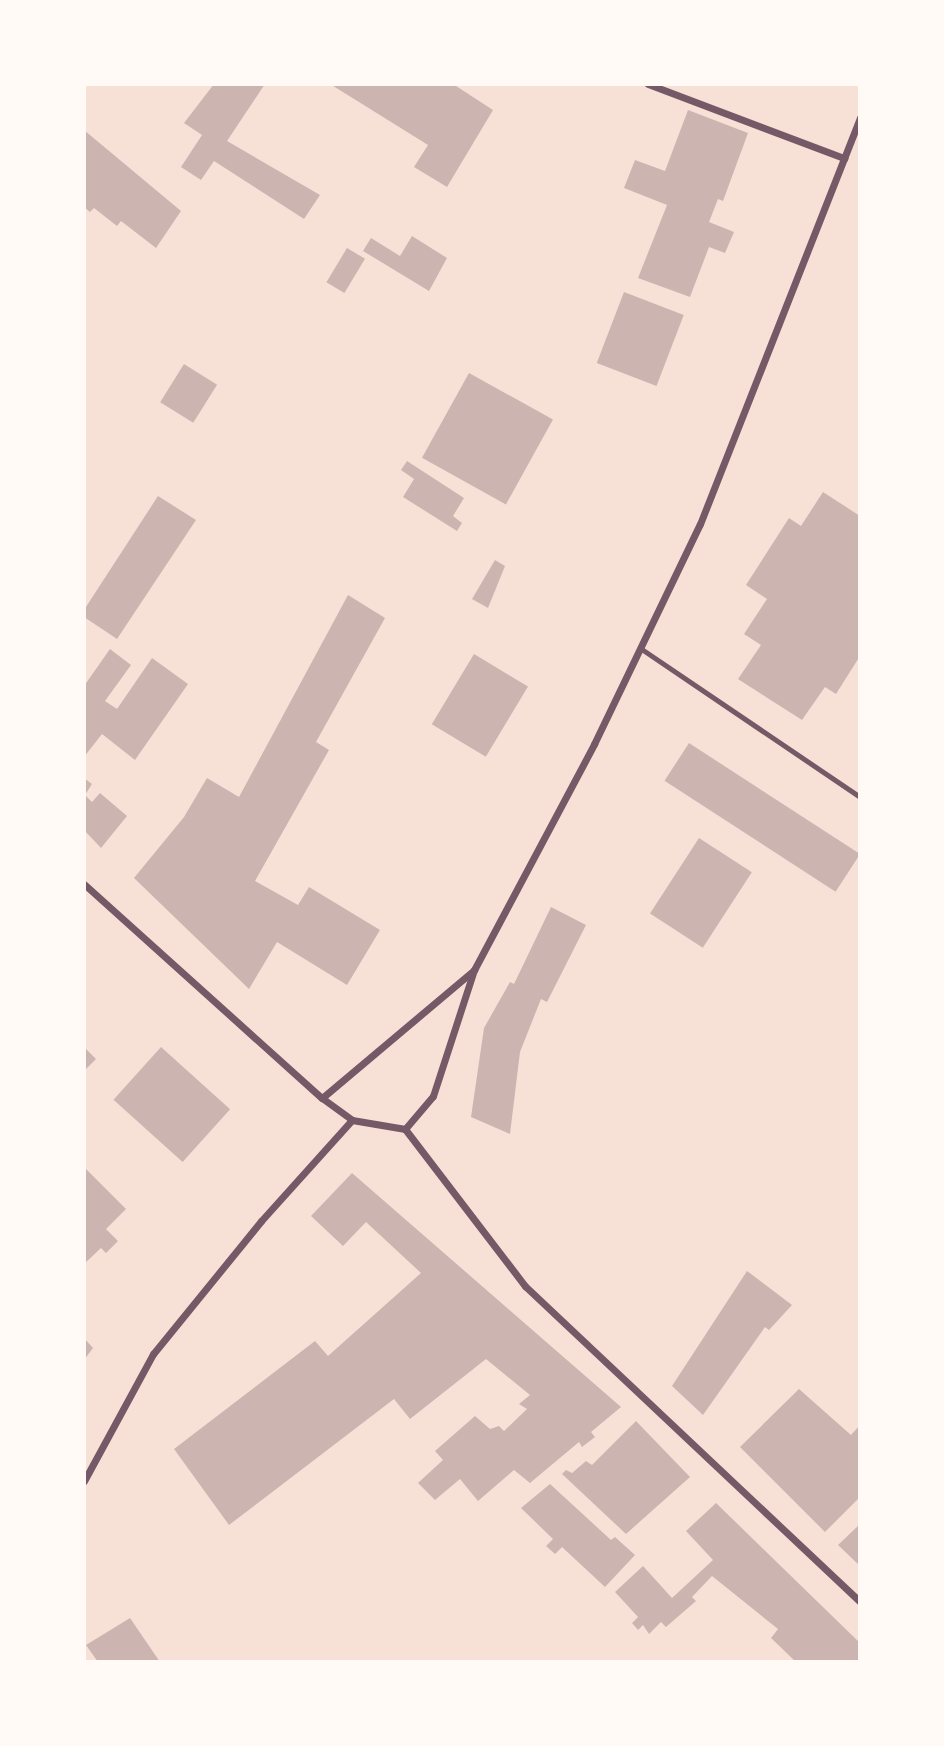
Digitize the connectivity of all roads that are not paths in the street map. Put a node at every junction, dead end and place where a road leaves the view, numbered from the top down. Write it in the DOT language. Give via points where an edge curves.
graph roads {
  1 [pos="648,84"];
  2 [pos="860,117"];
  3 [pos="844,158"];
  4 [pos="640,648"];
  5 [pos="860,797"];
  6 [pos="84,884"];
  7 [pos="474,970"];
  8 [pos="322,1098"];
  9 [pos="352,1120"];
  10 [pos="405,1129"];
  11 [pos="84,1481"];
  12 [pos="860,1601"];
  1 -- 3 [label="street"];
  2 -- 3 [label="street"];
  3 -- 4 [label="street" via="700,524"];
  4 -- 5 [label="lane"];
  4 -- 7 [label="street"];
  6 -- 8 [label="street"];
  7 -- 8 [label="street"];
  7 -- 10 [label="street" via="433,1096"];
  8 -- 9 [label="street"];
  9 -- 10 [label="street"];
  9 -- 11 [label="street" via="153,1354"];
  10 -- 12 [label="street" via="525,1286"];
}
